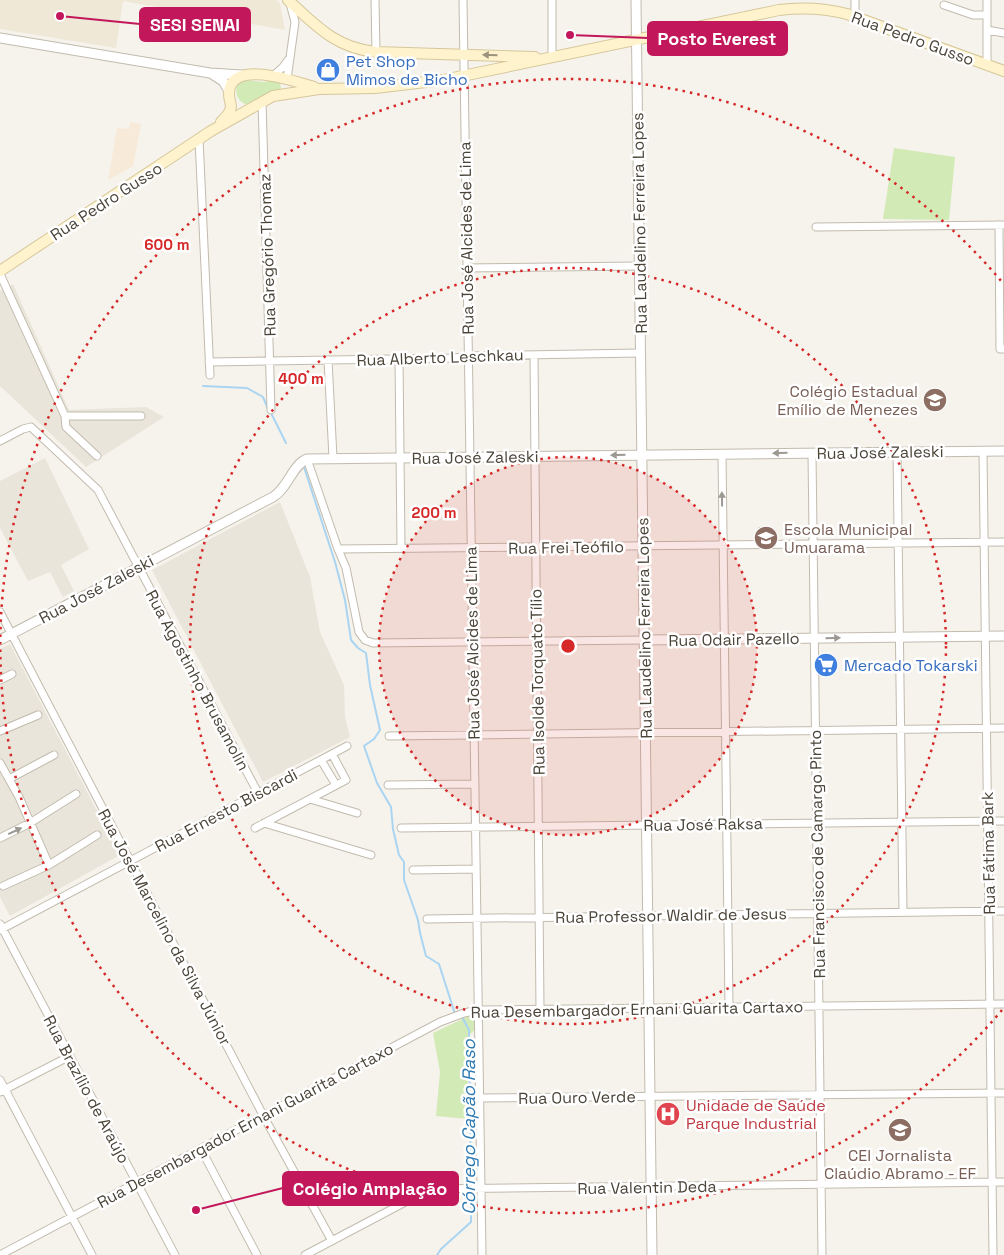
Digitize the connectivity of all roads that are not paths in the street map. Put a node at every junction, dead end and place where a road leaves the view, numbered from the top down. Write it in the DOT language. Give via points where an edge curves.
graph roads {
  1 [pos="289,0"];
  2 [pos="376,0"];
  3 [pos="463,0"];
  4 [pos="552,0"];
  5 [pos="636,0"];
  6 [pos="855,0"];
  7 [pos="988,0"];
  8 [pos="944,5"];
  9 [pos="988,15"];
  10 [pos="855,17"];
  11 [pos="988,30"];
  12 [pos="1004,33"];
  13 [pos="0,38"];
  14 [pos="636,40"];
  15 [pos="376,52"];
  16 [pos="463,54"];
  17 [pos="290,58"];
  18 [pos="552,58"];
  19 [pos="988,65"];
  20 [pos="1004,71"];
  21 [pos="210,73"];
  22 [pos="242,75"];
  23 [pos="274,75"];
  24 [pos="463,76"];
  25 [pos="287,79"];
  26 [pos="318,89"];
  27 [pos="286,93"];
  28 [pos="230,96"];
  29 [pos="262,101"];
  30 [pos="244,112"];
  31 [pos="211,131"];
  32 [pos="199,139"];
  33 [pos="1001,225"];
  34 [pos="816,227"];
  35 [pos="639,266"];
  36 [pos="466,268"];
  37 [pos="0,273"];
  38 [pos="1002,349"];
  39 [pos="640,353"];
  40 [pos="534,355"];
  41 [pos="468,356"];
  42 [pos="399,359"];
  43 [pos="328,360"];
  44 [pos="270,361"];
  45 [pos="209,362"];
  46 [pos="210,375"];
  47 [pos="272,410"];
  48 [pos="65,416"];
  49 [pos="141,416"];
  50 [pos="0,441"];
  51 [pos="983,451"];
  52 [pos="1004,451"];
  53 [pos="897,452"];
  54 [pos="812,453"];
  55 [pos="722,454"];
  56 [pos="642,455"];
  57 [pos="97,456"];
  58 [pos="535,456"];
  59 [pos="469,457"];
  60 [pos="333,458"];
  61 [pos="400,458"];
  62 [pos="307,459"];
  63 [pos="984,542"];
  64 [pos="1004,542"];
  65 [pos="899,543"];
  66 [pos="813,544"];
  67 [pos="723,545"];
  68 [pos="643,546"];
  69 [pos="536,547"];
  70 [pos="401,548"];
  71 [pos="471,548"];
  72 [pos="338,549"];
  73 [pos="138,567"];
  74 [pos="0,612"];
  75 [pos="12,634"];
  76 [pos="985,636"];
  77 [pos="1004,636"];
  78 [pos="900,637"];
  79 [pos="814,638"];
  80 [pos="724,639"];
  81 [pos="0,640"];
  82 [pos="644,640"];
  83 [pos="537,641"];
  84 [pos="472,642"];
  85 [pos="12,674"];
  86 [pos="0,680"];
  87 [pos="38,715"];
  88 [pos="986,728"];
  89 [pos="1004,728"];
  90 [pos="901,729"];
  91 [pos="815,730"];
  92 [pos="0,731"];
  93 [pos="726,732"];
  94 [pos="646,733"];
  95 [pos="538,734"];
  96 [pos="474,735"];
  97 [pos="390,736"];
  98 [pos="347,746"];
  99 [pos="332,754"];
  100 [pos="54,755"];
  101 [pos="321,760"];
  102 [pos="0,763"];
  103 [pos="9,779"];
  104 [pos="474,784"];
  105 [pos="336,785"];
  106 [pos="388,785"];
  107 [pos="258,793"];
  108 [pos="76,794"];
  109 [pos="310,799"];
  110 [pos="358,813"];
  111 [pos="987,821"];
  112 [pos="1004,821"];
  113 [pos="902,822"];
  114 [pos="30,823"];
  115 [pos="264,823"];
  116 [pos="816,823"];
  117 [pos="727,824"];
  118 [pos="647,825"];
  119 [pos="539,826"];
  120 [pos="475,827"];
  121 [pos="255,828"];
  122 [pos="401,828"];
  123 [pos="97,835"];
  124 [pos="0,838"];
  125 [pos="371,855"];
  126 [pos="131,861"];
  127 [pos="49,865"];
  128 [pos="476,869"];
  129 [pos="413,870"];
  130 [pos="3,886"];
  131 [pos="988,911"];
  132 [pos="1004,911"];
  133 [pos="904,912"];
  134 [pos="817,914"];
  135 [pos="728,915"];
  136 [pos="648,916"];
  137 [pos="540,917"];
  138 [pos="476,918"];
  139 [pos="427,919"];
  140 [pos="1,927"];
  141 [pos="990,1004"];
  142 [pos="1004,1004"];
  143 [pos="818,1006"];
  144 [pos="729,1007"];
  145 [pos="649,1008"];
  146 [pos="540,1009"];
  147 [pos="478,1010"];
  148 [pos="70,1056"];
  149 [pos="0,1080"];
  150 [pos="2,1091"];
  151 [pos="991,1093"];
  152 [pos="1004,1093"];
  153 [pos="820,1095"];
  154 [pos="650,1096"];
  155 [pos="479,1098"];
  156 [pos="263,1115"];
  157 [pos="201,1149"];
  158 [pos="136,1182"];
  159 [pos="992,1182"];
  160 [pos="1004,1182"];
  161 [pos="821,1185"];
  162 [pos="652,1187"];
  163 [pos="478,1189"];
  164 [pos="72,1217"];
  165 [pos="332,1241"];
  166 [pos="0,1255"];
  167 [pos="92,1255"];
  168 [pos="175,1255"];
  169 [pos="257,1255"];
  170 [pos="305,1255"];
  171 [pos="482,1255"];
  172 [pos="652,1255"];
  173 [pos="822,1255"];
  174 [pos="993,1255"];
  1 -- 15 [label="main road" via="330,37 349,46"];
  1 -- 17 [label="street" via="295,22"];
  2 -- 15 [label="street"];
  3 -- 16 [label="street, Rua José Alcides de Lima"];
  4 -- 18 [label="street"];
  5 -- 14 [label="street, Rua Laudelino Ferreira Lopes"];
  6 -- 10 [label="street"];
  7 -- 9 [label="street"];
  8 -- 9 [label="street" via="973,15"];
  9 -- 11 [label="street"];
  10 -- 14 [label="main road, Rua Pedro Gusso" via="828,10 790,9"];
  10 -- 19 [label="main road, Rua Pedro Gusso"];
  11 -- 12 [label="street"];
  11 -- 19 [label="street"];
  13 -- 21 [label="street"];
  14 -- 18 [label="main road, Rua Pedro Gusso"];
  14 -- 35 [label="street, Rua Laudelino Ferreira Lopes"];
  15 -- 16 [label="main road"];
  18 -- 16 [label="main road, one-way"];
  16 -- 24 [label="street, Rua José Alcides de Lima"];
  17 -- 23 [label="street"];
  17 -- 25 [label="street"];
  18 -- 24 [label="main road, Rua Pedro Gusso"];
  19 -- 20 [label="main road, Rua Pedro Gusso"];
  21 -- 22 [label="street"];
  21 -- 28 [label="street" via="223,81"];
  22 -- 23 [label="main road, Rua Pedro Gusso"];
  22 -- 28 [label="main road, Rua Pedro Gusso" via="232,82"];
  23 -- 25 [label="main road, Rua Pedro Gusso"];
  24 -- 26 [label="main road, Rua Pedro Gusso" via="399,86"];
  24 -- 36 [label="street, Rua José Alcides de Lima"];
  25 -- 26 [label="main road, Rua Pedro Gusso"];
  25 -- 27 [label="main road"];
  26 -- 27 [label="main road, Rua Pedro Gusso"];
  27 -- 29 [label="main road, Rua Pedro Gusso"];
  28 -- 30 [label="main road" via="237,109"];
  28 -- 31 [label="main road, Rua Pedro Gusso" via="231,111"];
  29 -- 30 [label="main road, Rua Pedro Gusso"];
  29 -- 44 [label="street, Rua Gregório Thomaz"];
  30 -- 31 [label="main road, Rua Pedro Gusso"];
  31 -- 32 [label="main road, Rua Pedro Gusso"];
  32 -- 37 [label="main road, Rua Pedro Gusso"];
  32 -- 45 [label="street"];
  33 -- 34 [label="street"];
  33 -- 38 [label="street"];
  35 -- 36 [label="street"];
  35 -- 39 [label="street, Rua Laudelino Ferreira Lopes"];
  36 -- 41 [label="street, Rua José Alcides de Lima"];
  37 -- 48 [label="street"];
  39 -- 40 [label="street, Rua Alberto Leschkau"];
  39 -- 56 [label="street, Rua Laudelino Ferreira Lopes"];
  40 -- 41 [label="street, Rua Alberto Leschkau"];
  40 -- 58 [label="street, Rua Isolde Torquato Tílio"];
  41 -- 42 [label="street, Rua Alberto Leschkau"];
  41 -- 59 [label="street, Rua José Alcides de Lima"];
  42 -- 43 [label="street, Rua Alberto Leschkau"];
  42 -- 61 [label="street"];
  43 -- 44 [label="street, Rua Alberto Leschkau"];
  43 -- 60 [label="street"];
  44 -- 45 [label="street, Rua Alberto Leschkau"];
  44 -- 47 [label="street, Rua Gregório Thomaz"];
  45 -- 46 [label="street"];
  48 -- 49 [label="street"];
  48 -- 57 [label="street" via="66,427"];
  50 -- 73 [label="street, Rua Agostinho Brusamolin" via="29,427 34,429 98,490"];
  51 -- 52 [label="street, Rua José Zaleski"];
  51 -- 53 [label="street, Rua José Zaleski"];
  51 -- 63 [label="street, Rua Fátima Bark"];
  53 -- 54 [label="street, Rua José Zaleski"];
  53 -- 65 [label="street"];
  54 -- 55 [label="street, Rua José Zaleski, one-way"];
  54 -- 66 [label="street, Rua Francisco de Camargo Pinto"];
  55 -- 56 [label="street, Rua José Zaleski"];
  67 -- 55 [label="street, one-way"];
  56 -- 58 [label="street, Rua José Zaleski, one-way"];
  56 -- 68 [label="street, Rua Laudelino Ferreira Lopes"];
  58 -- 59 [label="street, Rua José Zaleski"];
  58 -- 69 [label="street, Rua Isolde Torquato Tílio"];
  59 -- 61 [label="street, Rua José Zaleski"];
  59 -- 71 [label="street, Rua José Alcides de Lima"];
  60 -- 61 [label="street, Rua José Zaleski"];
  60 -- 62 [label="street, Rua José Zaleski"];
  61 -- 70 [label="street"];
  62 -- 72 [label="street"];
  62 -- 73 [label="street, Rua José Zaleski" via="299,464 276,494"];
  63 -- 64 [label="street, Rua Frei Teófilo"];
  63 -- 65 [label="street, Rua Frei Teófilo"];
  63 -- 76 [label="street, Rua Fátima Bark"];
  65 -- 66 [label="street, Rua Frei Teófilo"];
  65 -- 78 [label="street"];
  66 -- 67 [label="street, Rua Frei Teófilo"];
  66 -- 79 [label="street, Rua Francisco de Camargo Pinto"];
  67 -- 68 [label="street, Rua Frei Teófilo"];
  67 -- 80 [label="street"];
  68 -- 69 [label="street, Rua Frei Teófilo"];
  68 -- 82 [label="street, Rua Laudelino Ferreira Lopes"];
  69 -- 71 [label="street, Rua Frei Teófilo"];
  69 -- 83 [label="street, Rua Isolde Torquato Tílio"];
  70 -- 71 [label="street, Rua Frei Teófilo"];
  70 -- 72 [label="street, Rua Frei Teófilo"];
  71 -- 84 [label="street, Rua José Alcides de Lima"];
  72 -- 84 [label="street, Rua Odair Pazello" via="346,568 361,637 365,640 373,643"];
  73 -- 75 [label="street, Rua José Zaleski"];
  73 -- 107 [label="street, Rua Agostinho Brusamolin"];
  74 -- 75 [label="street, Rua José Marcelino da Silva Júnior"];
  75 -- 81 [label="street, Rua José Zaleski"];
  75 -- 126 [label="street, Rua José Marcelino da Silva Júnior"];
  76 -- 77 [label="street, Rua Odair Pazello"];
  76 -- 78 [label="street, Rua Odair Pazello"];
  76 -- 88 [label="street, Rua Fátima Bark"];
  79 -- 78 [label="street, Rua Odair Pazello, one-way"];
  78 -- 90 [label="street"];
  79 -- 80 [label="street, Rua Odair Pazello"];
  79 -- 91 [label="street, Rua Francisco de Camargo Pinto"];
  80 -- 82 [label="street, Rua Odair Pazello"];
  80 -- 93 [label="street"];
  82 -- 83 [label="street, Rua Odair Pazello"];
  82 -- 94 [label="street, Rua Laudelino Ferreira Lopes"];
  83 -- 84 [label="street, Rua Odair Pazello"];
  83 -- 95 [label="street, Rua Isolde Torquato Tílio"];
  84 -- 96 [label="street, Rua José Alcides de Lima"];
  85 -- 86 [label="street"];
  87 -- 92 [label="street"];
  88 -- 89 [label="street"];
  88 -- 90 [label="street"];
  88 -- 111 [label="street, Rua Fátima Bark"];
  90 -- 91 [label="street"];
  90 -- 113 [label="street"];
  91 -- 93 [label="street"];
  91 -- 116 [label="street, Rua Francisco de Camargo Pinto"];
  93 -- 94 [label="street"];
  93 -- 117 [label="street"];
  94 -- 95 [label="street"];
  94 -- 118 [label="street, Rua Laudelino Ferreira Lopes"];
  95 -- 96 [label="street"];
  95 -- 119 [label="street, Rua Isolde Torquato Tílio"];
  96 -- 97 [label="street"];
  96 -- 104 [label="street, Rua José Alcides de Lima"];
  98 -- 99 [label="street, Rua Ernesto Biscardi"];
  99 -- 101 [label="street, Rua Ernesto Biscardi"];
  99 -- 105 [label="street" via="346,780"];
  100 -- 103 [label="street"];
  101 -- 105 [label="street"];
  101 -- 107 [label="street, Rua Ernesto Biscardi"];
  102 -- 103 [label="street"];
  103 -- 114 [label="street"];
  104 -- 106 [label="street"];
  104 -- 120 [label="street, Rua José Alcides de Lima"];
  105 -- 109 [label="street"];
  107 -- 126 [label="street, Rua Ernesto Biscardi"];
  108 -- 114 [label="street"];
  109 -- 110 [label="street"];
  109 -- 115 [label="street"];
  111 -- 112 [label="street, Rua José Raksa"];
  111 -- 113 [label="street, Rua José Raksa"];
  111 -- 131 [label="street, Rua Fátima Bark"];
  113 -- 116 [label="street, Rua José Raksa"];
  113 -- 133 [label="street"];
  124 -- 114 [label="street, one-way"];
  114 -- 127 [label="street"];
  115 -- 121 [label="street"];
  115 -- 125 [label="street"];
  116 -- 117 [label="street, Rua José Raksa"];
  116 -- 134 [label="street, Rua Francisco de Camargo Pinto"];
  117 -- 118 [label="street, Rua José Raksa"];
  117 -- 135 [label="street"];
  118 -- 119 [label="street, Rua José Raksa"];
  118 -- 136 [label="street, Rua Laudelino Ferreira Lopes"];
  119 -- 120 [label="street, Rua José Raksa"];
  119 -- 137 [label="street, Rua Isolde Torquato Tílio"];
  120 -- 122 [label="street, Rua José Raksa"];
  120 -- 128 [label="street, Rua José Alcides de Lima"];
  123 -- 127 [label="street"];
  126 -- 140 [label="street, Rua Ernesto Biscardi"];
  126 -- 156 [label="street, Rua José Marcelino da Silva Júnior"];
  127 -- 130 [label="street"];
  128 -- 129 [label="street"];
  128 -- 138 [label="street, Rua José Alcides de Lima"];
  131 -- 132 [label="street, Rua Professor Waldir de Jesus"];
  131 -- 133 [label="street, Rua Professor Waldir de Jesus"];
  131 -- 141 [label="street, Rua Fátima Bark"];
  133 -- 134 [label="street, Rua Professor Waldir de Jesus"];
  134 -- 135 [label="street, Rua Professor Waldir de Jesus"];
  134 -- 143 [label="street, Rua Francisco de Camargo Pinto"];
  135 -- 136 [label="street, Rua Professor Waldir de Jesus"];
  135 -- 144 [label="street"];
  136 -- 137 [label="street, Rua Professor Waldir de Jesus"];
  136 -- 145 [label="street, Rua Laudelino Ferreira Lopes"];
  137 -- 138 [label="street, Rua Professor Waldir de Jesus"];
  137 -- 146 [label="street, Rua Isolde Torquato Tílio"];
  138 -- 139 [label="street, Rua Professor Waldir de Jesus"];
  138 -- 147 [label="street, Rua José Alcides de Lima"];
  140 -- 148 [label="street, Rua Brazílio de Araújo"];
  141 -- 142 [label="street, Rua Desembargador Ernani Guarita Cartaxo"];
  141 -- 143 [label="street, Rua Desembargador Ernani Guarita Cartaxo"];
  141 -- 151 [label="street, Rua Fátima Bark"];
  143 -- 144 [label="street, Rua Desembargador Ernani Guarita Cartaxo"];
  143 -- 153 [label="street, Rua Francisco de Camargo Pinto"];
  144 -- 145 [label="street, Rua Desembargador Ernani Guarita Cartaxo"];
  145 -- 146 [label="street, Rua Desembargador Ernani Guarita Cartaxo"];
  145 -- 154 [label="street, Rua Laudelino Ferreira Lopes"];
  146 -- 147 [label="street, Rua Desembargador Ernani Guarita Cartaxo"];
  147 -- 155 [label="street, Rua José Alcides de Lima"];
  147 -- 156 [label="street, Rua Desembargador Ernani Guarita Cartaxo" via="450,1017"];
  148 -- 150 [label="street"];
  148 -- 158 [label="street, Rua Brazílio de Araújo"];
  149 -- 150 [label="street"];
  150 -- 164 [label="street"];
  151 -- 152 [label="street, Rua Ouro Verde"];
  151 -- 153 [label="street, Rua Ouro Verde"];
  151 -- 159 [label="street, Rua Fátima Bark"];
  153 -- 154 [label="street, Rua Ouro Verde"];
  153 -- 161 [label="street, Rua Francisco de Camargo Pinto"];
  154 -- 155 [label="street, Rua Ouro Verde"];
  154 -- 162 [label="street, Rua Laudelino Ferreira Lopes"];
  155 -- 163 [label="street, Rua José Alcides de Lima"];
  156 -- 157 [label="street, Rua Desembargador Ernani Guarita Cartaxo"];
  156 -- 165 [label="street, Rua José Marcelino da Silva Júnior"];
  157 -- 158 [label="street, Rua Desembargador Ernani Guarita Cartaxo"];
  157 -- 169 [label="street"];
  158 -- 164 [label="street, Rua Desembargador Ernani Guarita Cartaxo"];
  158 -- 168 [label="street, Rua Brazílio de Araújo"];
  159 -- 160 [label="street, Rua Valentin Deda"];
  159 -- 161 [label="street, Rua Valentin Deda"];
  159 -- 174 [label="street, Rua Fátima Bark"];
  161 -- 162 [label="street, Rua Valentin Deda"];
  161 -- 173 [label="street, Rua Francisco de Camargo Pinto"];
  162 -- 163 [label="street, Rua Valentin Deda"];
  162 -- 172 [label="street, Rua Laudelino Ferreira Lopes"];
  163 -- 165 [label="street, Rua Valentin Deda" via="430,1189"];
  163 -- 171 [label="street, Rua José Alcides de Lima"];
  164 -- 166 [label="street, Rua Desembargador Ernani Guarita Cartaxo"];
  164 -- 167 [label="street"];
  165 -- 170 [label="street, Rua Valentin Deda"];
}
